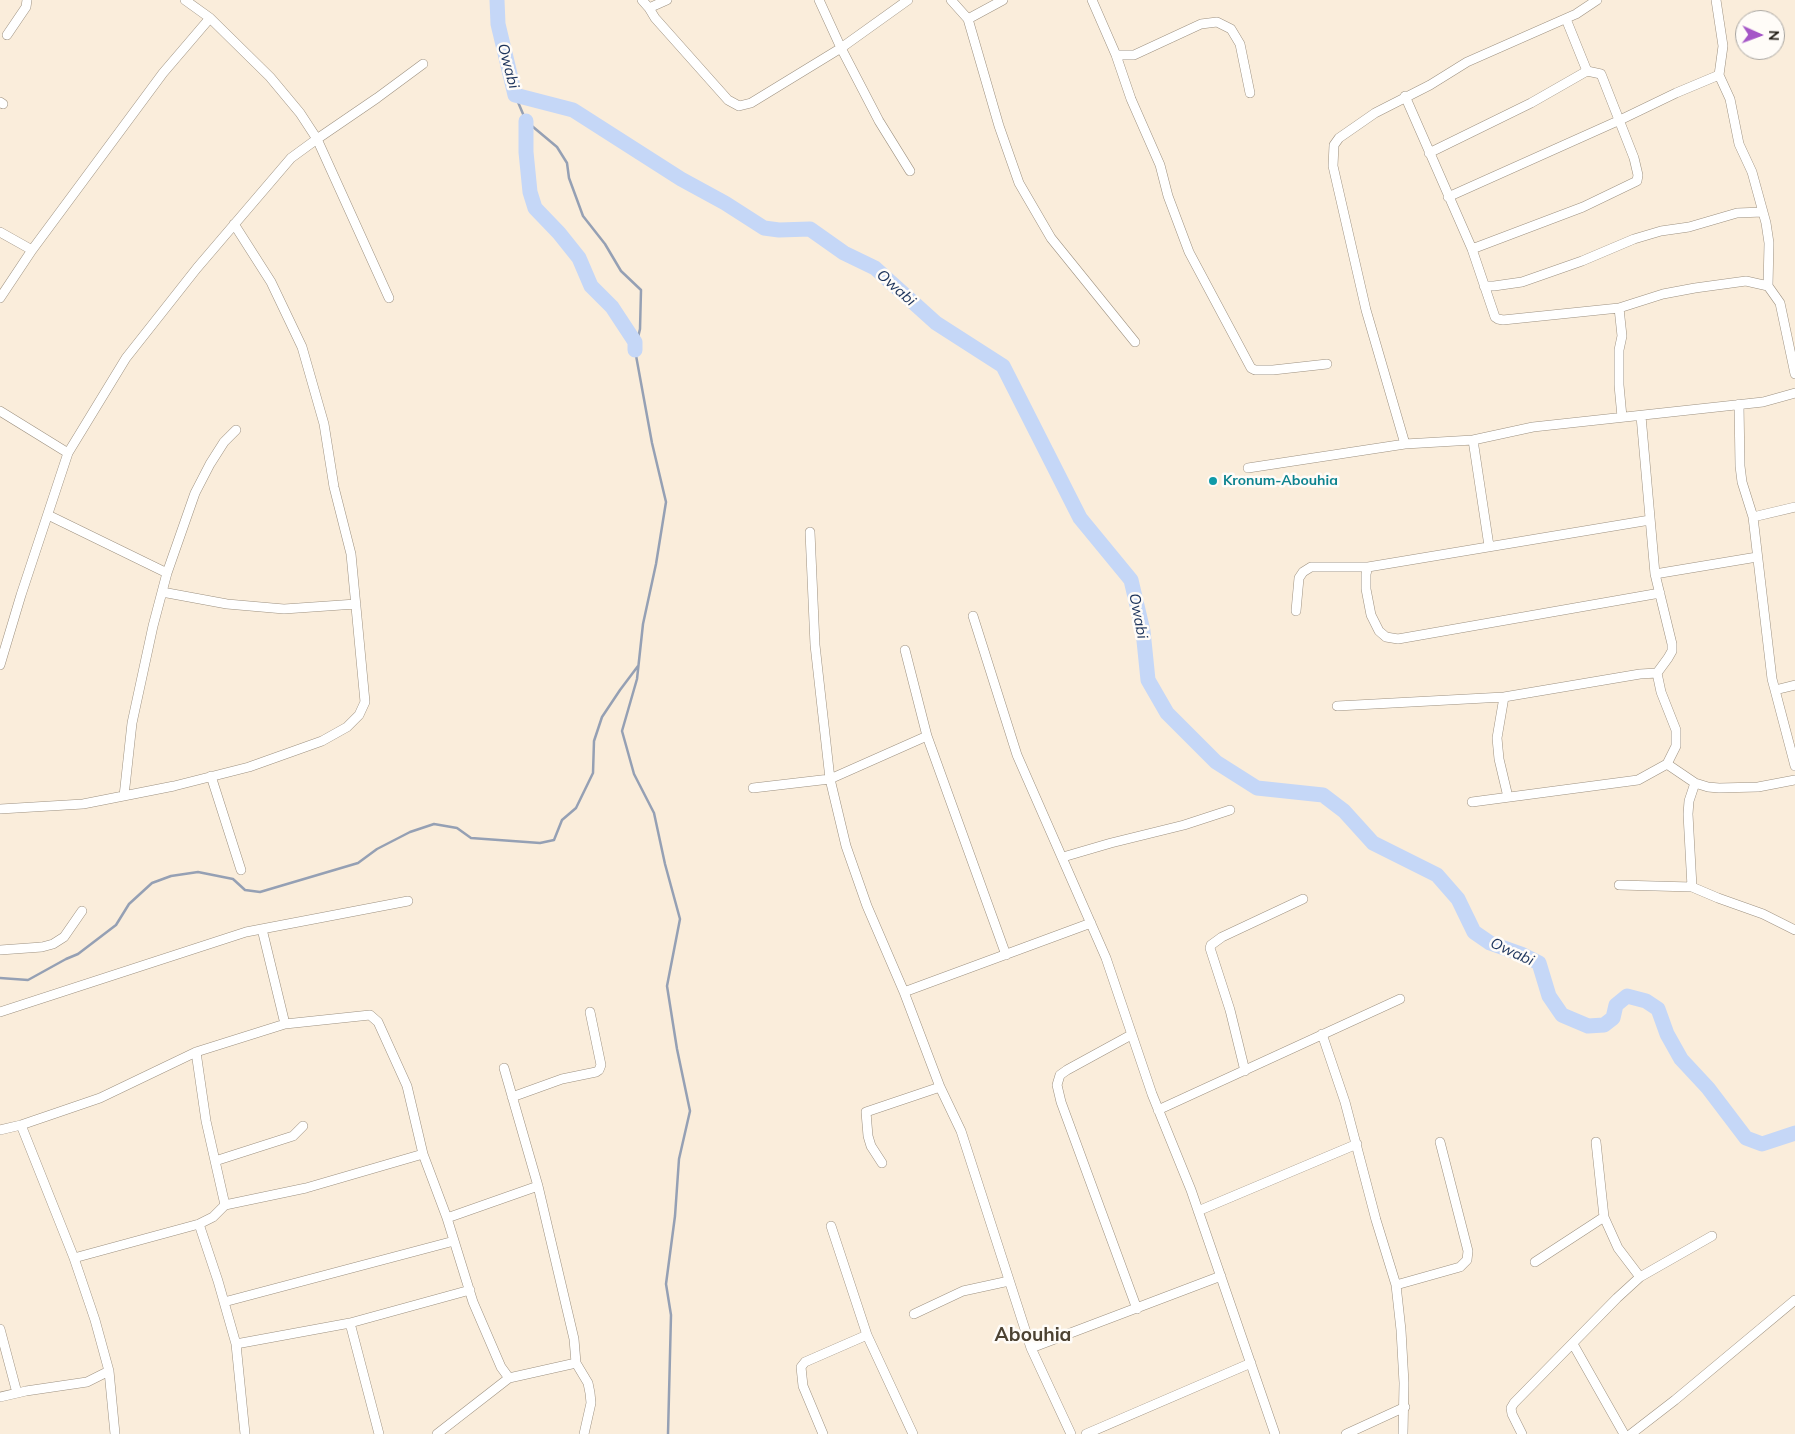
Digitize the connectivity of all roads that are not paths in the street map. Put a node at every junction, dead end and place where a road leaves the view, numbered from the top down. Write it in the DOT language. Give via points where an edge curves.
graph roads {
  1 [pos="26,0"];
  2 [pos="185,0"];
  3 [pos="642,0"];
  4 [pos="667,0"];
  5 [pos="819,0"];
  6 [pos="908,0"];
  7 [pos="951,0"];
  8 [pos="1003,0"];
  9 [pos="1092,0"];
  10 [pos="1597,0"];
  11 [pos="1716,0"];
  12 [pos="649,8"];
  13 [pos="210,18"];
  14 [pos="1566,19"];
  15 [pos="968,20"];
  16 [pos="7,34"];
  17 [pos="841,48"];
  18 [pos="1116,55"];
  19 [pos="423,64"];
  20 [pos="1587,71"];
  21 [pos="1719,75"];
  22 [pos="1250,93"];
  23 [pos="1405,96"];
  24 [pos="1620,120"];
  25 [pos="317,138"];
  26 [pos="1429,153"];
  27 [pos="910,171"];
  28 [pos="1448,197"];
  29 [pos="1763,212"];
  30 [pos="234,224"];
  31 [pos="0,232"];
  32 [pos="1472,249"];
  33 [pos="32,250"];
  34 [pos="1484,286"];
  35 [pos="1768,286"];
  36 [pos="0,298"];
  37 [pos="389,298"];
  38 [pos="1619,308"];
  39 [pos="1135,342"];
  40 [pos="1327,364"];
  41 [pos="1795,374"];
  42 [pos="1795,393"];
  43 [pos="1739,404"];
  44 [pos="0,411"];
  45 [pos="1641,416"];
  46 [pos="1622,417"];
  47 [pos="236,430"];
  48 [pos="1473,440"];
  49 [pos="1405,444"];
  50 [pos="68,453"];
  51 [pos="1248,468"];
  52 [pos="1795,507"];
  53 [pos="48,515"];
  54 [pos="1753,517"];
  55 [pos="1650,520"];
  56 [pos="810,532"];
  57 [pos="1489,546"];
  58 [pos="1757,557"];
  59 [pos="1368,567"];
  60 [pos="168,573"];
  61 [pos="1655,574"];
  62 [pos="162,592"];
  63 [pos="1660,593"];
  64 [pos="356,604"];
  65 [pos="1296,611"];
  66 [pos="973,616"];
  67 [pos="904,650"];
  68 [pos="0,665"];
  69 [pos="1657,673"];
  70 [pos="1795,685"];
  71 [pos="1775,690"];
  72 [pos="1504,697"];
  73 [pos="1337,706"];
  74 [pos="928,736"];
  75 [pos="1667,764"];
  76 [pos="1795,766"];
  77 [pos="211,776"];
  78 [pos="830,778"];
  79 [pos="1795,780"];
  80 [pos="1695,783"];
  81 [pos="753,788"];
  82 [pos="124,796"];
  83 [pos="1508,797"];
  84 [pos="1472,802"];
  85 [pos="0,809"];
  86 [pos="1230,810"];
  87 [pos="1063,857"];
  88 [pos="241,870"];
  89 [pos="1619,885"];
  90 [pos="1692,887"];
  91 [pos="1302,899"];
  92 [pos="408,901"];
  93 [pos="82,911"];
  94 [pos="1091,923"];
  95 [pos="262,929"];
  96 [pos="1795,930"];
  97 [pos="0,950"];
  98 [pos="1006,956"];
  99 [pos="904,992"];
  100 [pos="1400,999"];
  101 [pos="0,1012"];
  102 [pos="590,1012"];
  103 [pos="285,1024"];
  104 [pos="1322,1034"];
  105 [pos="1131,1035"];
  106 [pos="196,1052"];
  107 [pos="504,1068"];
  108 [pos="1246,1071"];
  109 [pos="940,1087"];
  110 [pos="512,1097"];
  111 [pos="1158,1110"];
  112 [pos="21,1125"];
  113 [pos="303,1126"];
  114 [pos="0,1130"];
  115 [pos="1440,1142"];
  116 [pos="1596,1142"];
  117 [pos="1357,1144"];
  118 [pos="423,1154"];
  119 [pos="215,1160"];
  120 [pos="882,1163"];
  121 [pos="538,1186"];
  122 [pos="225,1205"];
  123 [pos="1198,1211"];
  124 [pos="1604,1217"];
  125 [pos="447,1218"];
  126 [pos="199,1224"];
  127 [pos="831,1226"];
  128 [pos="1712,1236"];
  129 [pos="454,1241"];
  130 [pos="74,1258"];
  131 [pos="1535,1262"];
  132 [pos="1221,1276"];
  133 [pos="1640,1277"];
  134 [pos="1009,1282"];
  135 [pos="1396,1285"];
  136 [pos="470,1290"];
  137 [pos="1795,1300"];
  138 [pos="224,1302"];
  139 [pos="1138,1309"];
  140 [pos="914,1314"];
  141 [pos="350,1323"];
  142 [pos="0,1329"];
  143 [pos="867,1335"];
  144 [pos="236,1344"];
  145 [pos="1573,1344"];
  146 [pos="1031,1348"];
  147 [pos="576,1363"];
  148 [pos="1251,1363"];
  149 [pos="108,1371"];
  150 [pos="509,1378"];
  151 [pos="17,1393"];
  152 [pos="0,1397"];
  153 [pos="1405,1406"];
  154 [pos="115,1434"];
  155 [pos="245,1434"];
  156 [pos="379,1434"];
  157 [pos="437,1434"];
  158 [pos="584,1434"];
  159 [pos="823,1434"];
  160 [pos="913,1434"];
  161 [pos="1071,1434"];
  162 [pos="1086,1434"];
  163 [pos="1275,1434"];
  164 [pos="1346,1434"];
  165 [pos="1403,1434"];
  166 [pos="1522,1434"];
  167 [pos="1624,1434"];
  168 [pos="1631,1434"];
  1 -- 16 [label="street" via="26,7"];
  2 -- 13 [label="street"];
  3 -- 12 [label="street"];
  4 -- 12 [label="street"];
  5 -- 17 [label="street"];
  6 -- 17 [label="street"];
  7 -- 15 [label="street"];
  8 -- 15 [label="street"];
  9 -- 18 [label="street"];
  10 -- 14 [label="street"];
  11 -- 21 [label="street" via="1723,46"];
  12 -- 17 [label="street" via="728,100 739,106 751,103"];
  13 -- 25 [label="street" via="270,77"];
  13 -- 33 [label="street" via="163,73"];
  14 -- 20 [label="street"];
  14 -- 23 [label="street" via="1468,62"];
  15 -- 39 [label="street" via="998,126 1019,183 1051,238"];
  17 -- 27 [label="street" via="879,121"];
  18 -- 22 [label="street" via="1134,55 1201,24 1217,22 1231,29 1240,44"];
  18 -- 40 [label="street" via="1122,77 1160,165 1189,252 1251,368 1273,370"];
  19 -- 25 [label="street"];
  20 -- 24 [label="street" via="1601,74"];
  20 -- 26 [label="street" via="1531,104"];
  21 -- 24 [label="street"];
  21 -- 29 [label="street" via="1730,99 1739,144 1752,172"];
  23 -- 26 [label="street"];
  23 -- 49 [label="street" via="1375,112 1339,138 1334,145 1333,166 1366,310"];
  24 -- 28 [label="street"];
  24 -- 32 [label="street" via="1634,158 1638,175 1636,181 1583,207"];
  25 -- 30 [label="street" via="291,158"];
  25 -- 37 [label="street"];
  26 -- 28 [label="street"];
  28 -- 32 [label="street"];
  29 -- 34 [label="street" via="1737,213 1634,239 1522,282"];
  29 -- 35 [label="street" via="1769,243"];
  30 -- 50 [label="street" via="126,358"];
  30 -- 64 [label="street" via="272,282 302,347 324,424 334,487 351,554"];
  31 -- 33 [label="street"];
  32 -- 34 [label="street"];
  33 -- 36 [label="street"];
  34 -- 38 [label="street" via="1495,317 1500,320"];
  35 -- 38 [label="street" via="1746,281 1695,288"];
  35 -- 41 [label="street" via="1780,303"];
  38 -- 46 [label="street"];
  42 -- 43 [label="street" via="1763,402"];
  43 -- 45 [label="street"];
  43 -- 54 [label="street" via="1740,466"];
  44 -- 50 [label="street"];
  45 -- 46 [label="street"];
  45 -- 55 [label="street"];
  46 -- 48 [label="street" via="1534,428"];
  47 -- 60 [label="street" via="224,442 195,493"];
  48 -- 49 [label="street"];
  48 -- 57 [label="street"];
  49 -- 51 [label="street"];
  50 -- 53 [label="street"];
  52 -- 54 [label="street"];
  53 -- 60 [label="street"];
  53 -- 68 [label="street"];
  54 -- 58 [label="street"];
  55 -- 57 [label="street"];
  55 -- 61 [label="street"];
  56 -- 78 [label="street" via="815,645"];
  57 -- 59 [label="street"];
  58 -- 61 [label="street"];
  58 -- 71 [label="street"];
  59 -- 63 [label="street" via="1366,589 1371,615 1379,631 1386,637 1398,639"];
  59 -- 65 [label="street" via="1305,570 1299,578"];
  60 -- 62 [label="street"];
  61 -- 63 [label="street"];
  62 -- 64 [label="street" via="227,604 284,609"];
  62 -- 82 [label="street" via="132,723"];
  63 -- 69 [label="street" via="1672,651"];
  64 -- 77 [label="street" via="365,702 359,715 348,727 322,741"];
  66 -- 87 [label="street" via="1017,755"];
  67 -- 74 [label="street"];
  69 -- 72 [label="street"];
  69 -- 75 [label="street" via="1676,730 1676,746"];
  70 -- 71 [label="street"];
  71 -- 76 [label="street"];
  72 -- 73 [label="street"];
  72 -- 83 [label="street" via="1497,738"];
  74 -- 78 [label="street"];
  74 -- 98 [label="street"];
  75 -- 80 [label="street"];
  75 -- 83 [label="street" via="1638,780"];
  77 -- 82 [label="street"];
  77 -- 88 [label="street"];
  78 -- 81 [label="street"];
  78 -- 99 [label="street" via="846,846 867,906"];
  79 -- 80 [label="street" via="1758,787 1719,788"];
  80 -- 90 [label="street" via="1688,814"];
  82 -- 85 [label="street" via="65,806"];
  83 -- 84 [label="street"];
  86 -- 87 [label="street"];
  87 -- 94 [label="street"];
  89 -- 90 [label="street"];
  90 -- 96 [label="street"];
  91 -- 108 [label="street" via="1222,937 1210,946"];
  92 -- 95 [label="street"];
  93 -- 97 [label="street" via="64,937 53,944"];
  94 -- 98 [label="street"];
  94 -- 105 [label="street"];
  95 -- 101 [label="street"];
  95 -- 103 [label="street"];
  98 -- 99 [label="street"];
  99 -- 109 [label="street"];
  100 -- 104 [label="street"];
  102 -- 110 [label="street" via="601,1065 599,1070"];
  103 -- 106 [label="street"];
  103 -- 118 [label="street" via="370,1015 378,1022 407,1086"];
  104 -- 108 [label="street"];
  104 -- 117 [label="street"];
  105 -- 111 [label="street"];
  105 -- 139 [label="street" via="1067,1070 1060,1075 1057,1085 1060,1102"];
  106 -- 112 [label="street" via="100,1098"];
  106 -- 119 [label="street"];
  107 -- 110 [label="street"];
  108 -- 111 [label="street"];
  109 -- 120 [label="street" via="866,1112 871,1146"];
  109 -- 134 [label="street" via="960,1131"];
  110 -- 121 [label="street"];
  111 -- 123 [label="street"];
  112 -- 114 [label="street"];
  112 -- 130 [label="street"];
  113 -- 119 [label="street" via="293,1136"];
  115 -- 135 [label="street" via="1468,1251 1467,1260 1460,1267"];
  116 -- 124 [label="street"];
  117 -- 123 [label="street"];
  117 -- 135 [label="street"];
  118 -- 122 [label="street" via="306,1188"];
  118 -- 125 [label="street"];
  119 -- 122 [label="street"];
  121 -- 125 [label="street"];
  121 -- 147 [label="street" via="574,1339"];
  122 -- 126 [label="street"];
  123 -- 132 [label="street"];
  124 -- 131 [label="street"];
  124 -- 133 [label="street" via="1618,1248"];
  125 -- 129 [label="street"];
  126 -- 130 [label="street"];
  126 -- 138 [label="street"];
  127 -- 143 [label="street"];
  128 -- 133 [label="street"];
  129 -- 136 [label="street"];
  129 -- 138 [label="street"];
  130 -- 149 [label="street"];
  132 -- 139 [label="street"];
  132 -- 148 [label="street"];
  133 -- 145 [label="street"];
  134 -- 140 [label="street" via="963,1291"];
  134 -- 146 [label="street"];
  135 -- 153 [label="street"];
  136 -- 141 [label="street"];
  136 -- 150 [label="street" via="501,1367"];
  137 -- 168 [label="street"];
  138 -- 144 [label="street"];
  139 -- 146 [label="street"];
  141 -- 144 [label="street"];
  141 -- 156 [label="street"];
  142 -- 151 [label="street"];
  143 -- 159 [label="street" via="805,1362 801,1368 802,1386"];
  143 -- 160 [label="street"];
  144 -- 155 [label="street"];
  145 -- 166 [label="street" via="1512,1406 1512,1414"];
  145 -- 167 [label="street"];
  146 -- 161 [label="street"];
  147 -- 150 [label="street"];
  147 -- 158 [label="street" via="590,1393"];
  148 -- 162 [label="street"];
  148 -- 163 [label="street"];
  149 -- 151 [label="street" via="87,1382"];
  149 -- 154 [label="street"];
  150 -- 157 [label="street"];
  151 -- 152 [label="street"];
  153 -- 164 [label="street"];
  153 -- 165 [label="street"];
}
